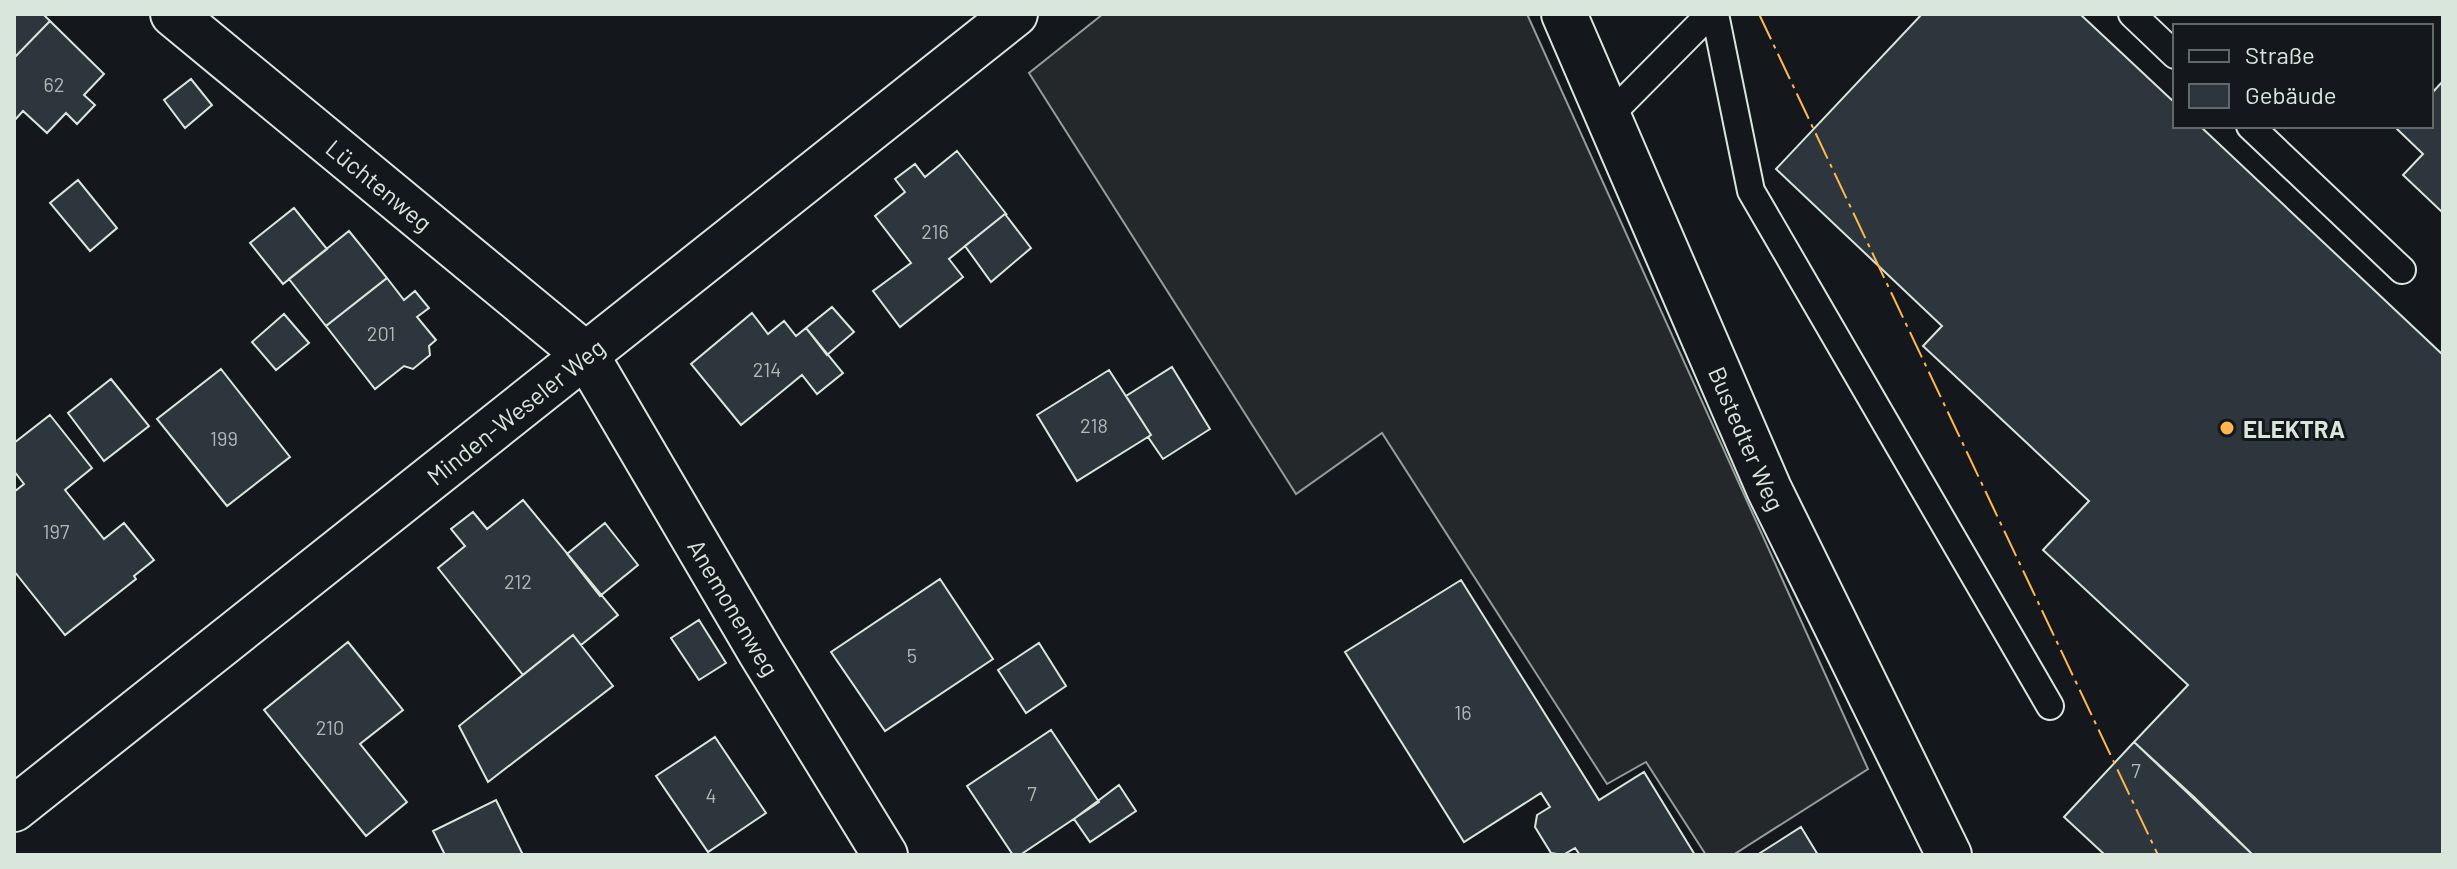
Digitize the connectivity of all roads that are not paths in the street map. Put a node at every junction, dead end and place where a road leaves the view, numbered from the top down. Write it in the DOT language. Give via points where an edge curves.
graph roads {
  1 [pos="173,14"];
  2 [pos="1015,14"];
  3 [pos="1564,14"];
  4 [pos="1712,14"];
  5 [pos="2132,14"];
  6 [pos="2173,53"];
  7 [pos="1608,117"];
  8 [pos="2252,128"];
  9 [pos="2402,270"];
  10 [pos="586,355"];
  11 [pos="2050,706"];
  12 [pos="14,809"];
  13 [pos="885,855"];
  14 [pos="1949,855"];
  1 -- 10 [label="street, Lüchtenweg"];
  2 -- 10 [label="street, Minden-Weseler Weg"];
  3 -- 7 [label="street, Bustedter Weg"];
  4 -- 7 [label="lane"];
  4 -- 11 [label="lane" via="1751,191"];
  5 -- 6 [label="lane"];
  7 -- 14 [label="street, Bustedter Weg" via="1769,489"];
  8 -- 9 [label="lane"];
  10 -- 12 [label="street, Minden-Weseler Weg"];
  10 -- 13 [label="street, Anemonenweg"];
}
